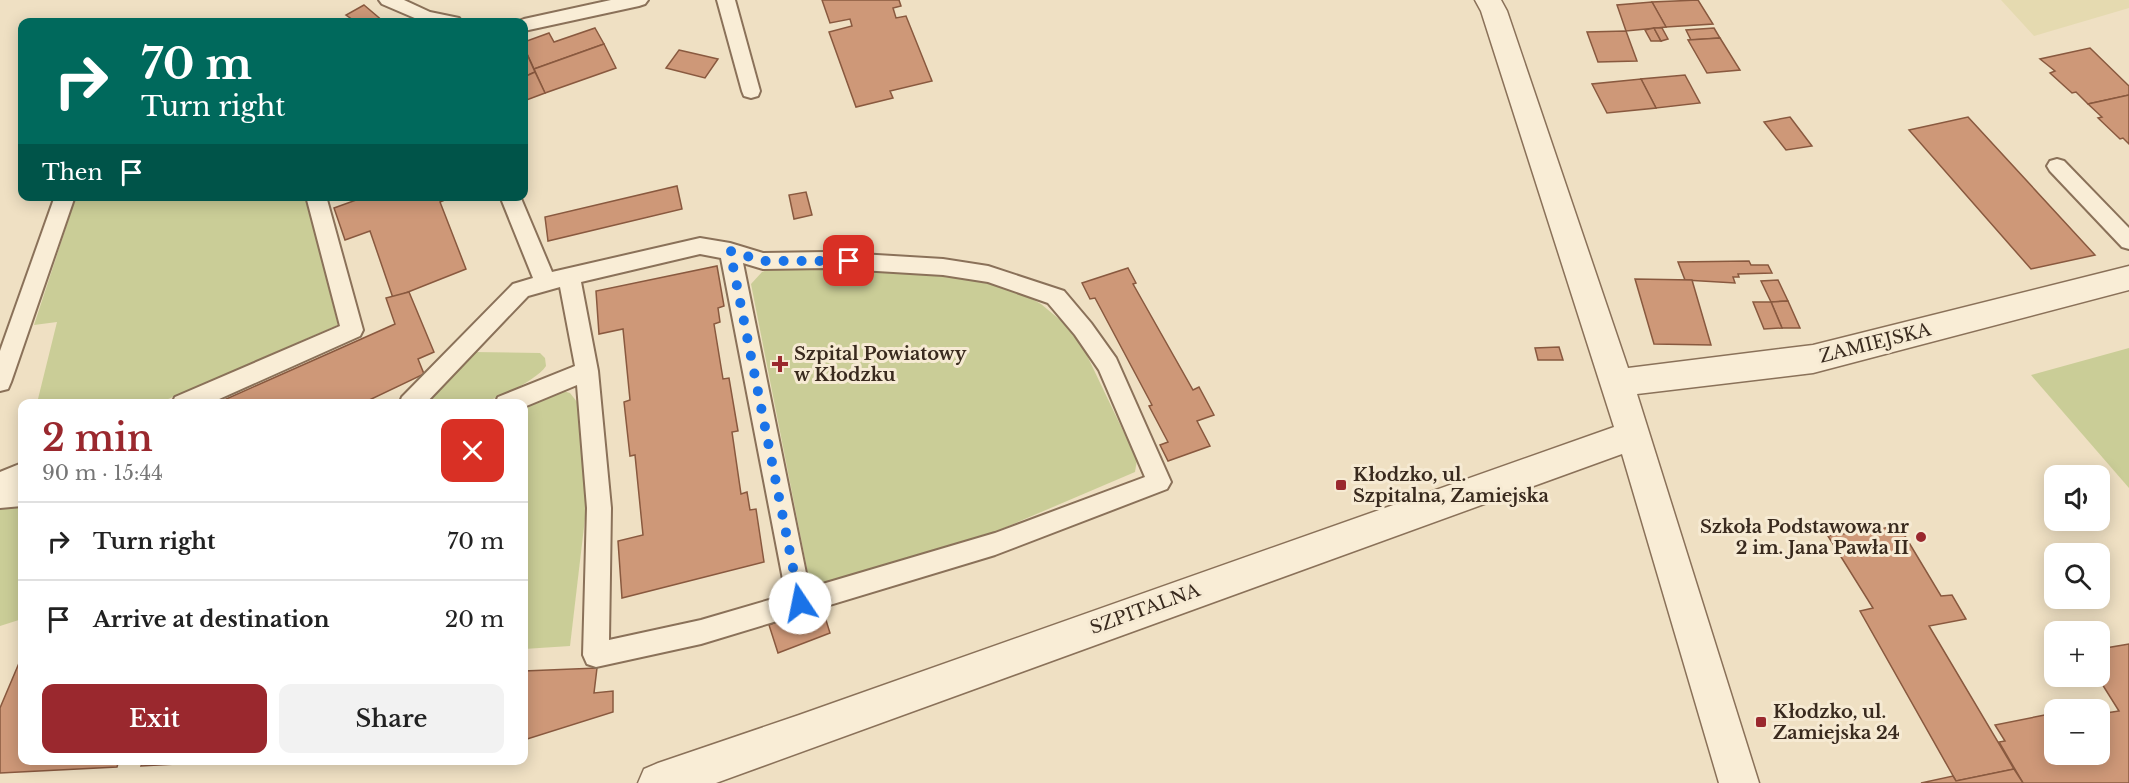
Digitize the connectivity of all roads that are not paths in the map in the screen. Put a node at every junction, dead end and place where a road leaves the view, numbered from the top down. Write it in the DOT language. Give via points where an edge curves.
graph roads {
  1 [pos="388,0"];
  2 [pos="639,0"];
  3 [pos="726,0"];
  4 [pos="1488,0"];
  5 [pos="428,18"];
  6 [pos="528,24"];
  7 [pos="751,91"];
  8 [pos="2057,166"];
  9 [pos="63,201"];
  10 [pos="317,201"];
  11 [pos="512,201"];
  12 [pos="2129,241"];
  13 [pos="730,251"];
  14 [pos="569,276"];
  15 [pos="2129,278"];
  16 [pos="546,283"];
  17 [pos="587,371"];
  18 [pos="0,382"];
  19 [pos="1617,382"];
  20 [pos="194,399"];
  21 [pos="415,399"];
  22 [pos="518,399"];
  23 [pos="1633,435"];
  24 [pos="18,475"];
  25 [pos="0,483"];
  26 [pos="18,496"];
  27 [pos="0,497"];
  28 [pos="800,603"];
  29 [pos="658,783"];
  30 [pos="1739,783"];
  1 -- 5 [label="lane"];
  2 -- 6 [label="lane"];
  3 -- 7 [label="lane"];
  4 -- 19 [label="street"];
  8 -- 12 [label="lane"];
  9 -- 18 [label="lane"];
  10 -- 20 [label="lane" via="352,330"];
  11 -- 16 [label="lane"];
  13 -- 14 [label="lane" via="700,246"];
  13 -- 28 [label="lane"];
  13 -- 28 [label="lane" via="763,261 827,260 944,267 987,274 1056,297 1108,366 1159,482 995,544"];
  14 -- 16 [label="lane"];
  14 -- 17 [label="lane"];
  15 -- 19 [label="street, ZAMIEJSKA" via="1813,359"];
  16 -- 21 [label="lane" via="521,290"];
  17 -- 22 [label="lane"];
  17 -- 28 [label="lane" via="599,508 596,655 701,632"];
  19 -- 23 [label="street"];
  23 -- 29 [label="street, SZPITALNA"];
  23 -- 30 [label="street"];
  24 -- 25 [label="lane"];
  26 -- 27 [label="lane"];
}
